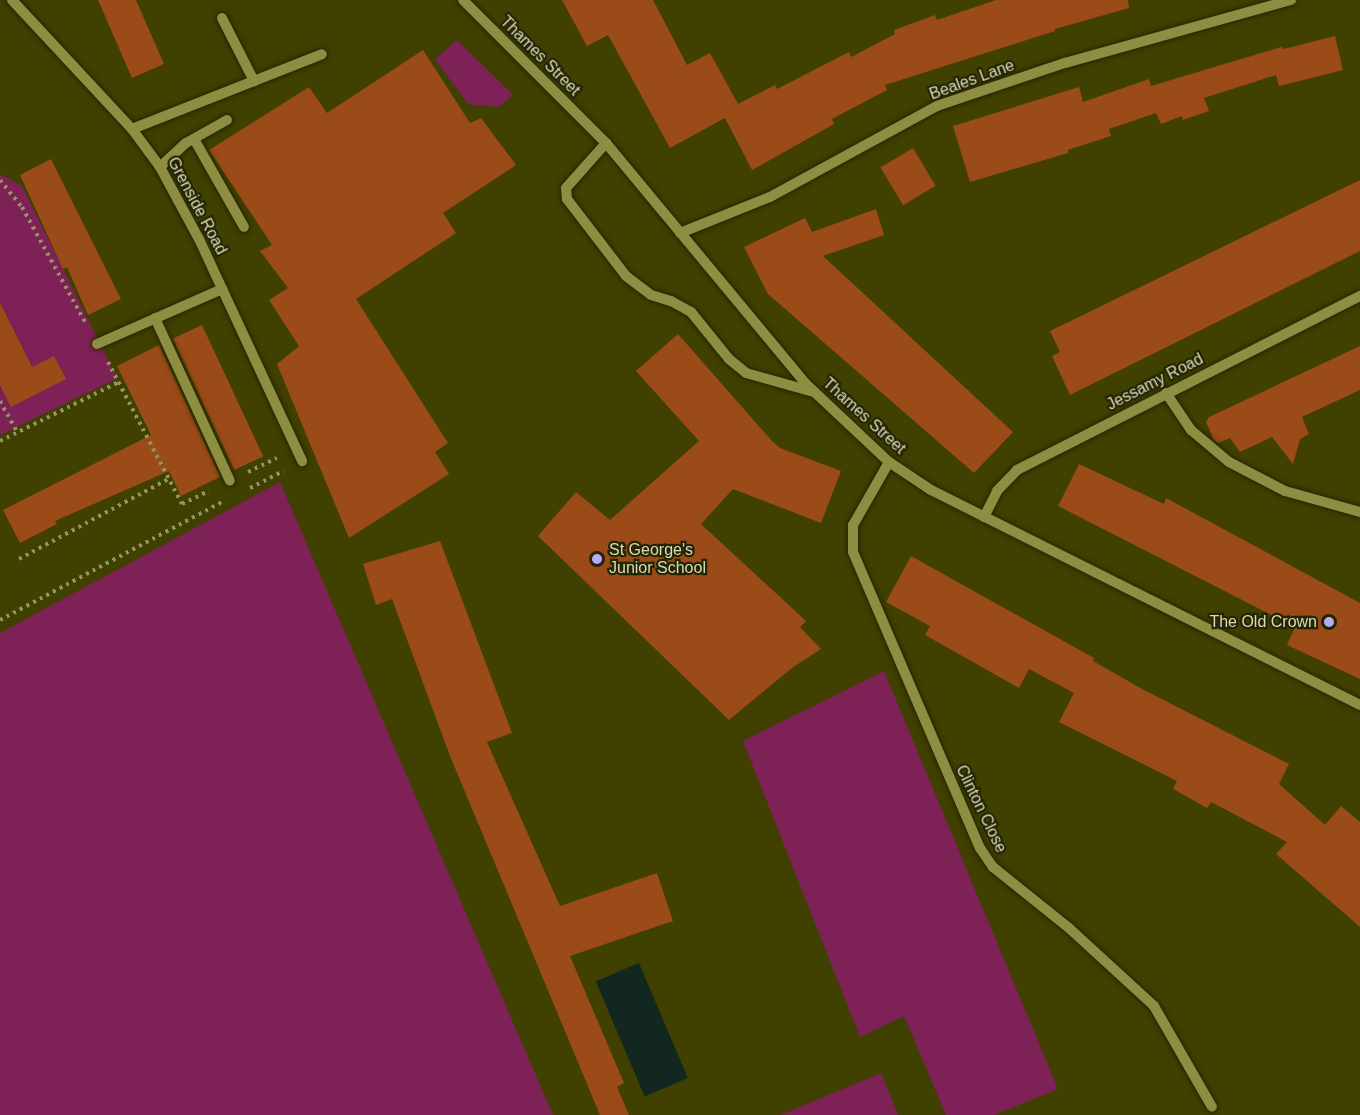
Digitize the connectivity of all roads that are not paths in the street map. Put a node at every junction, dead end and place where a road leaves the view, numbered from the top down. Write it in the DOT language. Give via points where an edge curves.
graph roads {
  1 [pos="12,0"];
  2 [pos="464,0"];
  3 [pos="1291,0"];
  4 [pos="222,18"];
  5 [pos="322,54"];
  6 [pos="254,81"];
  7 [pos="227,120"];
  8 [pos="132,129"];
  9 [pos="194,139"];
  10 [pos="606,143"];
  11 [pos="160,167"];
  12 [pos="244,227"];
  13 [pos="680,232"];
  14 [pos="222,289"];
  15 [pos="1360,296"];
  16 [pos="155,318"];
  17 [pos="98,345"];
  18 [pos="814,392"];
  19 [pos="1166,393"];
  20 [pos="302,461"];
  21 [pos="889,462"];
  22 [pos="230,481"];
  23 [pos="1360,512"];
  24 [pos="984,517"];
  25 [pos="1360,705"];
  26 [pos="1212,1107"];
  1 -- 8 [label="street, Grenside Road"];
  2 -- 10 [label="street, Thames Street"];
  3 -- 13 [label="street, Beales Lane" via="1065,63 937,106 770,197"];
  4 -- 6 [label="street"];
  5 -- 6 [label="street"];
  6 -- 8 [label="street"];
  7 -- 9 [label="street"];
  8 -- 11 [label="street, Grenside Road"];
  9 -- 11 [label="street"];
  9 -- 12 [label="street"];
  10 -- 13 [label="street, Thames Street"];
  10 -- 18 [label="street" via="566,188 567,199 626,276 651,294 691,312 729,359 746,373"];
  11 -- 14 [label="street, Grenside Road"];
  13 -- 18 [label="street, Thames Street"];
  14 -- 16 [label="street"];
  14 -- 20 [label="street, Grenside Road"];
  15 -- 19 [label="street, Jessamy Road"];
  16 -- 17 [label="street"];
  16 -- 22 [label="street"];
  18 -- 21 [label="street, Thames Street"];
  19 -- 23 [label="street" via="1191,430 1229,462 1285,491"];
  19 -- 24 [label="street, Jessamy Road" via="1017,470 997,491"];
  21 -- 24 [label="street, Thames Street"];
  21 -- 26 [label="street, Clinton Close" via="853,525 852,552 980,848 993,867 1069,928 1154,1006"];
  24 -- 25 [label="street, Thames Street"];
}
